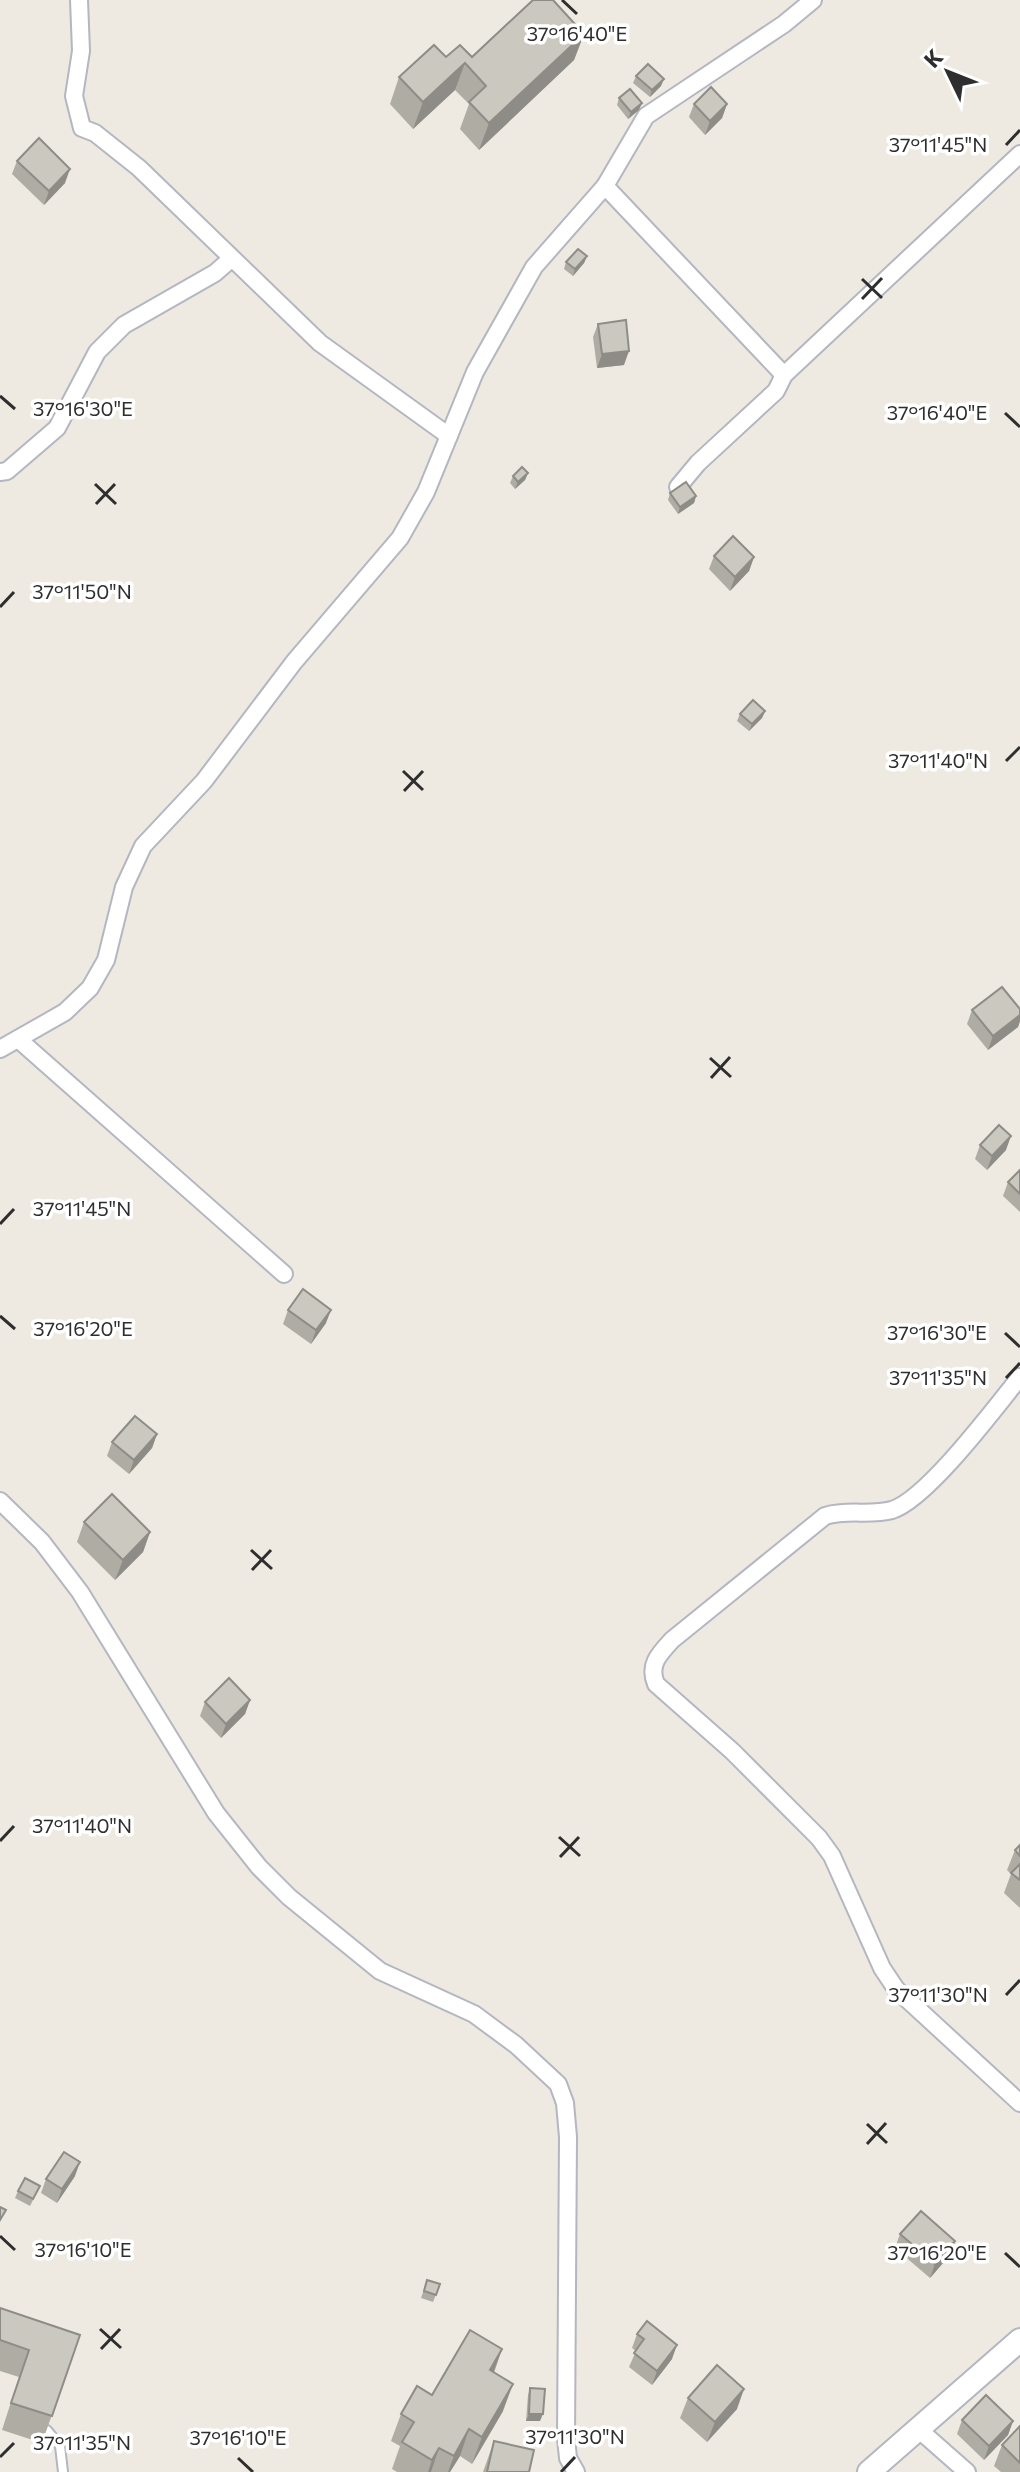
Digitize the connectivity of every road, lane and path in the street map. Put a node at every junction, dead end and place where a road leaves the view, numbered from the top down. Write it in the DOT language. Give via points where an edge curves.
graph roads {
  1 [pos="79,0"];
  2 [pos="813,0"];
  3 [pos="1020,154"];
  4 [pos="605,186"];
  5 [pos="231,259"];
  6 [pos="784,375"];
  7 [pos="449,436"];
  8 [pos="0,472"];
  9 [pos="678,487"];
  10 [pos="18,1039"];
  11 [pos="0,1049"];
  12 [pos="284,1274"];
  13 [pos="1020,1377"];
  14 [pos="0,1501"];
  15 [pos="1020,2103"];
  16 [pos="1020,2340"];
  17 [pos="917,2428"];
  18 [pos="47,2430"];
  19 [pos="63,2472"];
  20 [pos="576,2472"];
  21 [pos="869,2472"];
  22 [pos="967,2472"];
  1 -- 5 [label="street" via="81,51 74,96 82,128 139,168"];
  2 -- 4 [label="street" via="646,116"];
  3 -- 6 [label="street"];
  4 -- 6 [label="street"];
  4 -- 7 [label="street" via="534,267 475,372"];
  5 -- 7 [label="street" via="320,343"];
  5 -- 8 [label="street" via="124,325 97,352 57,428"];
  6 -- 9 [label="street" via="776,391"];
  7 -- 10 [label="street" via="400,538 294,662 204,781 143,846 124,887 106,960 90,988 65,1012"];
  10 -- 11 [label="street"];
  10 -- 12 [label="street"];
  13 -- 15 [label="street" via="918,1494 894,1509 825,1516 672,1640 651,1673 656,1684 819,1838 896,1989"];
  14 -- 20 [label="street" via="42,1542 80,1592 216,1813 259,1867 380,1971 474,2014 558,2084 568,2137 566,2438"];
  16 -- 17 [label="street"];
  17 -- 21 [label="street"];
  17 -- 22 [label="street"];
  18 -- 19 [label="lane" via="60,2446"];
}
